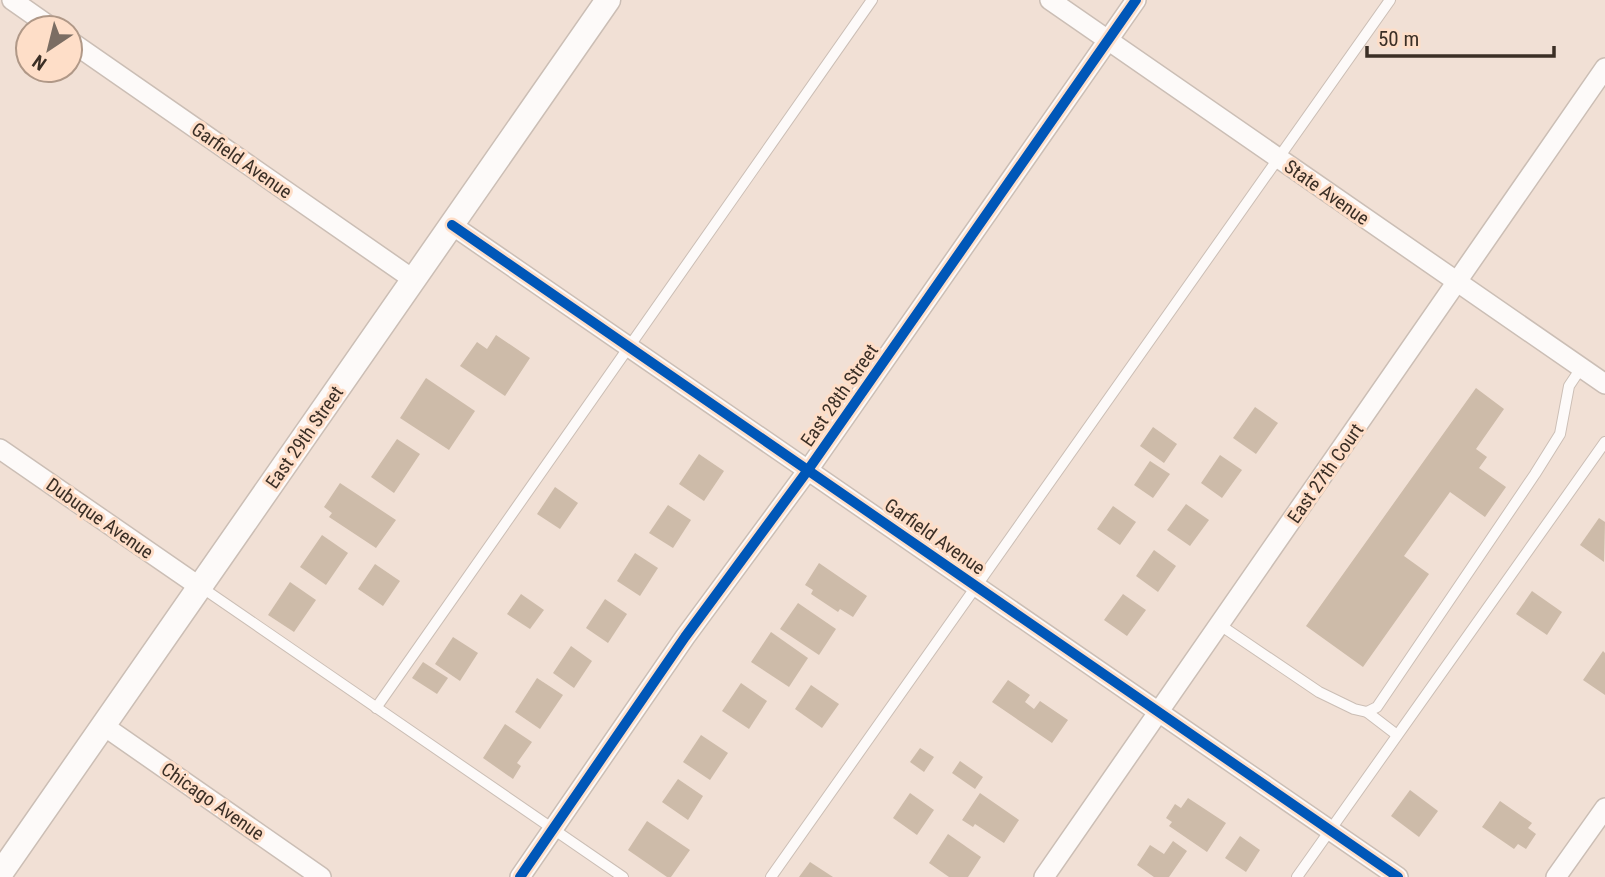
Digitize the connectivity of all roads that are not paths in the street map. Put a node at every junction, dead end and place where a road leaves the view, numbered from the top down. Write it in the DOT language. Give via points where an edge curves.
graph roads {
  1 [pos="12,0"];
  2 [pos="608,0"];
  3 [pos="872,0"];
  4 [pos="1050,0"];
  5 [pos="1136,0"];
  6 [pos="1390,0"];
  7 [pos="32,14"];
  8 [pos="1109,40"];
  9 [pos="84,51"];
  10 [pos="1605,68"];
  11 [pos="1278,158"];
  12 [pos="452,225"];
  13 [pos="414,279"];
  14 [pos="1457,283"];
  15 [pos="629,347"];
  16 [pos="1581,368"];
  17 [pos="1605,384"];
  18 [pos="1605,442"];
  19 [pos="0,449"];
  20 [pos="808,470"];
  21 [pos="976,586"];
  22 [pos="200,587"];
  23 [pos="1220,625"];
  24 [pos="376,708"];
  25 [pos="1160,712"];
  26 [pos="1367,712"];
  27 [pos="104,726"];
  28 [pos="1397,735"];
  29 [pos="1605,808"];
  30 [pos="553,829"];
  31 [pos="1330,830"];
  32 [pos="0,874"];
  33 [pos="321,877"];
  34 [pos="520,877"];
  35 [pos="623,877"];
  36 [pos="771,877"];
  37 [pos="1044,877"];
  38 [pos="1297,877"];
  39 [pos="1398,877"];
  40 [pos="1556,877"];
  1 -- 7 [label="street"];
  2 -- 12 [label="street, East 29th Street"];
  3 -- 15 [label="lane"];
  4 -- 8 [label="street, State Avenue"];
  5 -- 8 [label="street, East 28th Street"];
  6 -- 11 [label="lane"];
  8 -- 11 [label="street, State Avenue"];
  8 -- 20 [label="street, East 28th Street"];
  9 -- 13 [label="street, Garfield Avenue"];
  10 -- 14 [label="street, East 27th Court"];
  11 -- 14 [label="street, State Avenue"];
  11 -- 21 [label="lane"];
  12 -- 13 [label="street, East 29th Street"];
  12 -- 15 [label="street, Garfield Avenue"];
  13 -- 22 [label="street, East 29th Street"];
  14 -- 16 [label="street, State Avenue"];
  14 -- 23 [label="street, East 27th Court"];
  15 -- 20 [label="street, Garfield Avenue"];
  15 -- 24 [label="lane"];
  16 -- 17 [label="street, State Avenue"];
  16 -- 26 [label="lane" via="1569,386 1560,434 1377,707"];
  18 -- 28 [label="lane"];
  19 -- 22 [label="street, Dubuque Avenue"];
  20 -- 21 [label="street, Garfield Avenue"];
  20 -- 30 [label="street, East 28th Street"];
  21 -- 25 [label="street, Garfield Avenue"];
  21 -- 36 [label="lane"];
  22 -- 24 [label="lane"];
  22 -- 27 [label="street, East 29th Street"];
  23 -- 25 [label="street, East 27th Court"];
  23 -- 26 [label="lane" via="1319,692"];
  24 -- 30 [label="lane"];
  25 -- 31 [label="street, Garfield Avenue"];
  25 -- 37 [label="street, East 27th Court"];
  26 -- 28 [label="lane"];
  27 -- 32 [label="street, East 29th Street"];
  27 -- 33 [label="street, Chicago Avenue"];
  28 -- 31 [label="lane"];
  29 -- 40 [label="street"];
  30 -- 34 [label="street, East 28th Street"];
  30 -- 35 [label="lane"];
  31 -- 38 [label="lane"];
  31 -- 39 [label="street, Garfield Avenue"];
}
